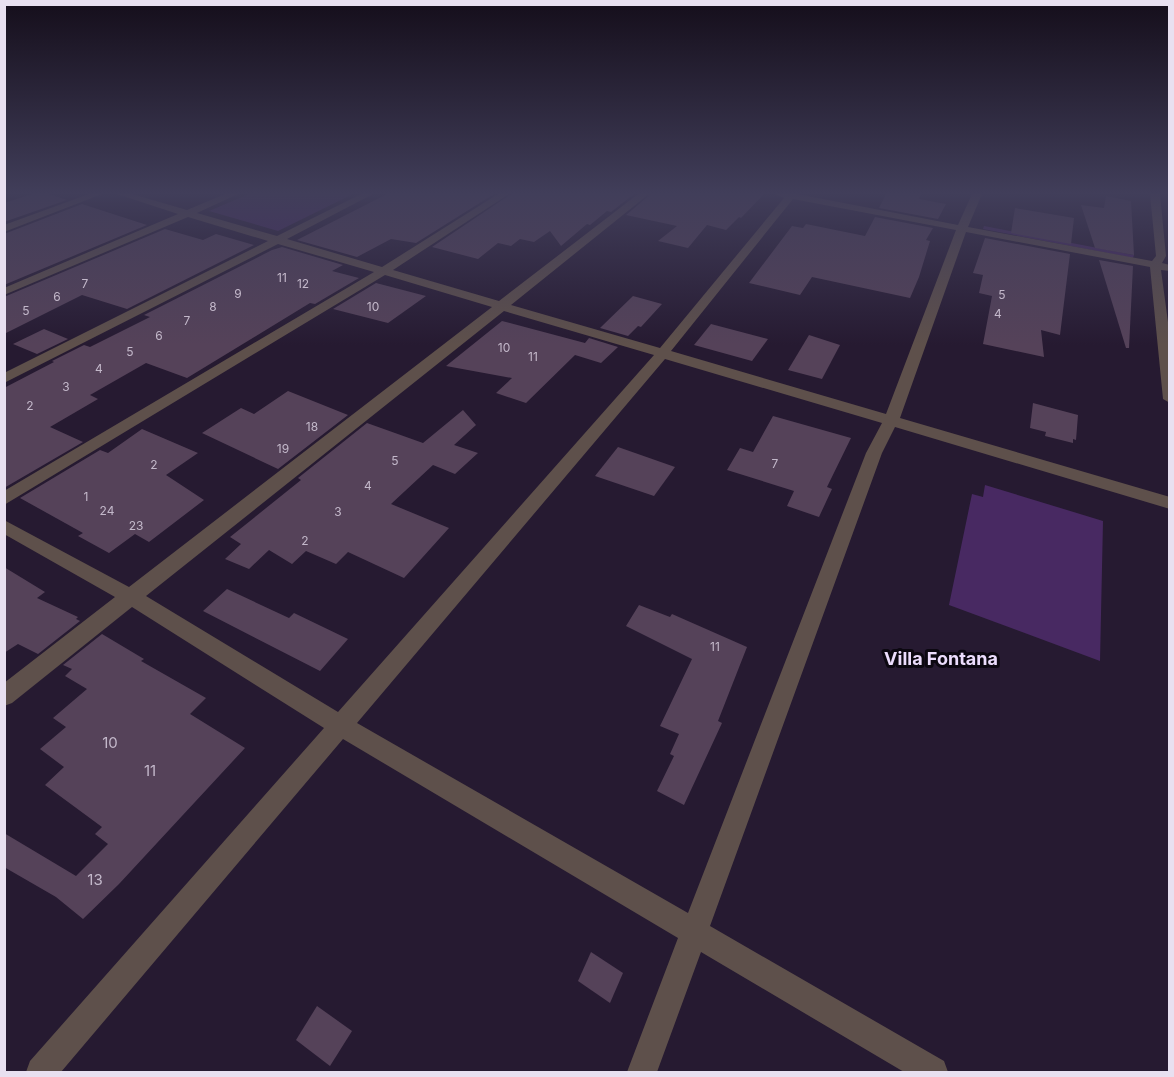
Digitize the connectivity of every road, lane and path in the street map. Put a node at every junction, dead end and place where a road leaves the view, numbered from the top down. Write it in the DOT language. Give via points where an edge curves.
graph roads {
  1 [pos="115,244"];
  2 [pos="270,244"];
  3 [pos="286,244"];
  4 [pos="425,244"];
  5 [pos="581,244"];
  6 [pos="748,244"];
  7 [pos="957,244"];
  8 [pos="1075,244"];
  9 [pos="1160,244"];
  10 [pos="1162,260"];
  11 [pos="1170,268"];
  12 [pos="382,272"];
  13 [pos="4,292"];
  14 [pos="504,305"];
  15 [pos="663,352"];
  16 [pos="4,379"];
  17 [pos="1170,399"];
  18 [pos="892,419"];
  19 [pos="4,500"];
  20 [pos="1170,503"];
  21 [pos="4,526"];
  22 [pos="131,597"];
  23 [pos="4,696"];
  24 [pos="340,726"];
  25 [pos="695,934"];
  26 [pos="41,1072"];
  27 [pos="642,1072"];
  28 [pos="933,1072"];
  1 -- 13 [label="street"];
  2 -- 16 [label="street"];
  3 -- 12 [label="street"];
  4 -- 12 [label="street"];
  5 -- 14 [label="street"];
  6 -- 15 [label="street"];
  7 -- 18 [label="street"];
  8 -- 10 [label="street"];
  9 -- 10 [label="street"];
  10 -- 11 [label="street"];
  10 -- 17 [label="street"];
  12 -- 14 [label="street"];
  12 -- 19 [label="street"];
  14 -- 15 [label="street"];
  14 -- 22 [label="street"];
  15 -- 18 [label="street"];
  15 -- 24 [label="street"];
  18 -- 20 [label="street"];
  18 -- 25 [label="street" via="874,453"];
  21 -- 22 [label="street"];
  22 -- 23 [label="street"];
  22 -- 24 [label="street"];
  24 -- 25 [label="street"];
  24 -- 26 [label="street"];
  25 -- 27 [label="street"];
  25 -- 28 [label="street"];
}
